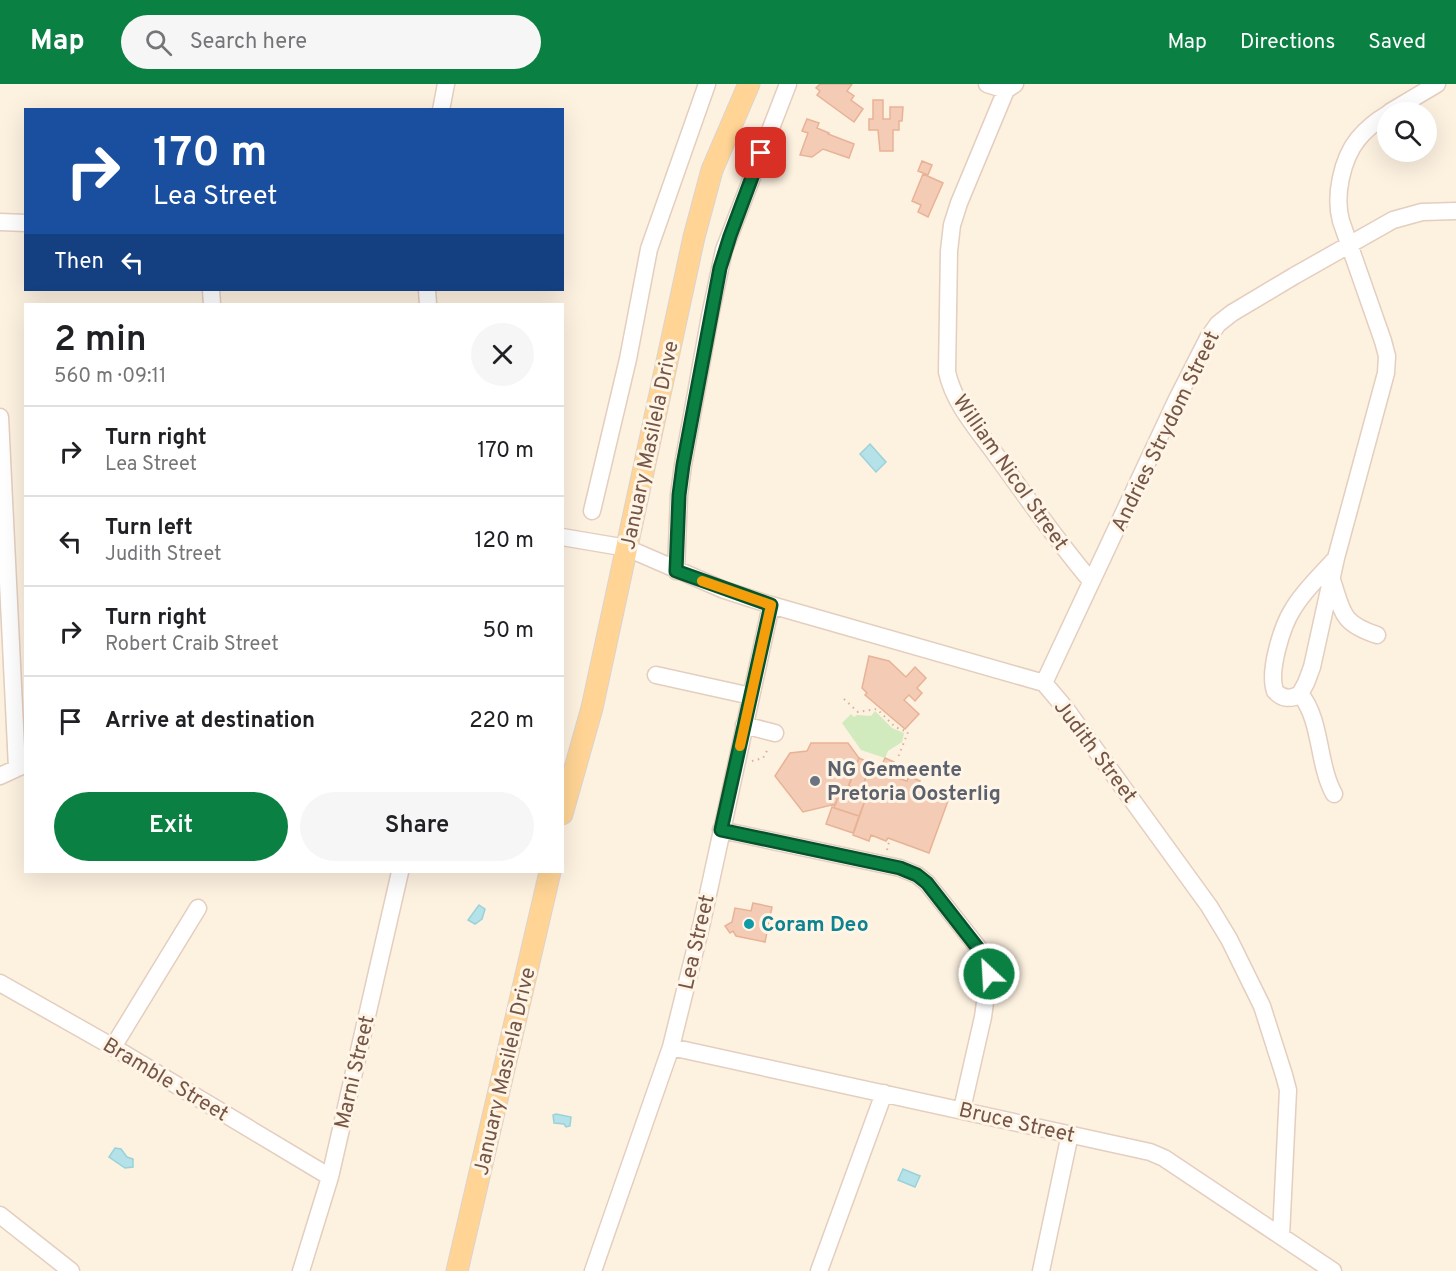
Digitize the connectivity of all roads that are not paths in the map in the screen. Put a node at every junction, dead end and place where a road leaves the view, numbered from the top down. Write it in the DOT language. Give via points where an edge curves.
graph roads {
  1 [pos="446,84"];
  2 [pos="707,84"];
  3 [pos="736,84"];
  4 [pos="749,84"];
  5 [pos="788,84"];
  6 [pos="987,84"];
  7 [pos="1437,84"];
  8 [pos="1010,87"];
  9 [pos="1407,102"];
  10 [pos="441,108"];
  11 [pos="1377,120"];
  12 [pos="1456,211"];
  13 [pos="0,222"];
  14 [pos="24,223"];
  15 [pos="1350,244"];
  16 [pos="0,417"];
  17 [pos="592,511"];
  18 [pos="564,537"];
  19 [pos="620,547"];
  20 [pos="1336,558"];
  21 [pos="676,571"];
  22 [pos="1332,580"];
  23 [pos="1091,582"];
  24 [pos="771,605"];
  25 [pos="1377,635"];
  26 [pos="656,675"];
  27 [pos="1044,683"];
  28 [pos="1300,694"];
  29 [pos="751,696"];
  30 [pos="744,725"];
  31 [pos="775,733"];
  32 [pos="21,766"];
  33 [pos="0,776"];
  34 [pos="1334,794"];
  35 [pos="564,806"];
  36 [pos="721,830"];
  37 [pos="400,873"];
  38 [pos="550,873"];
  39 [pos="198,908"];
  40 [pos="0,983"];
  41 [pos="113,1047"];
  42 [pos="671,1047"];
  43 [pos="884,1093"];
  44 [pos="962,1109"];
  45 [pos="1070,1134"];
  46 [pos="330,1177"];
  47 [pos="0,1215"];
  48 [pos="1281,1236"];
  49 [pos="71,1271"];
  50 [pos="301,1271"];
  51 [pos="457,1271"];
  52 [pos="593,1271"];
  53 [pos="819,1271"];
  54 [pos="1041,1271"];
  55 [pos="1333,1271"];
  1 -- 10 [label="street"];
  2 -- 17 [label="street" via="650,249"];
  3 -- 19 [label="main road, January Masilela Drive" via="703,169 655,362"];
  4 -- 19 [label="main road, January Masilela Drive" via="705,192"];
  5 -- 21 [label="street" via="720,268 683,465"];
  6 -- 8 [label="street"];
  7 -- 9 [label="street"];
  8 -- 23 [label="street, William Nicol Street" via="952,225 947,372 964,411"];
  11 -- 15 [label="street" via="1357,140 1342,179 1338,206"];
  12 -- 15 [label="street, Andries Strydom Street" via="1407,215"];
  13 -- 14 [label="street"];
  15 -- 20 [label="street" via="1388,365"];
  15 -- 23 [label="street, Andries Strydom Street" via="1218,324 1177,399"];
  16 -- 32 [label="street"];
  18 -- 19 [label="street, Judith Street"];
  19 -- 21 [label="street, Judith Street"];
  19 -- 35 [label="main road, January Masilela Drive" via="579,705"];
  20 -- 22 [label="street"];
  20 -- 28 [label="street" via="1293,609 1275,660 1275,691 1286,698"];
  21 -- 24 [label="street, Judith Street"];
  22 -- 25 [label="street" via="1347,620"];
  22 -- 28 [label="street" via="1309,675"];
  23 -- 27 [label="street, Andries Strydom Street"];
  24 -- 27 [label="street, Judith Street"];
  24 -- 29 [label="street, Lea Street"];
  26 -- 29 [label="street"];
  27 -- 48 [label="street, Judith Street" via="1209,906 1262,1006 1288,1090"];
  28 -- 34 [label="street" via="1308,704 1321,761"];
  29 -- 30 [label="street, Lea Street"];
  30 -- 31 [label="street"];
  30 -- 36 [label="street, Lea Street"];
  32 -- 33 [label="street"];
  36 -- 42 [label="street, Lea Street"];
  36 -- 44 [label="street" via="900,868 927,883 984,956 989,974"];
  37 -- 46 [label="street, Marni Street"];
  38 -- 51 [label="main road, January Masilela Drive"];
  39 -- 41 [label="street"];
  40 -- 41 [label="street, Bramble Street"];
  41 -- 46 [label="street, Bramble Street"];
  42 -- 43 [label="street, Bruce Street"];
  42 -- 52 [label="street, Lea Street"];
  43 -- 44 [label="street, Bruce Street"];
  43 -- 53 [label="street"];
  44 -- 45 [label="street, Bruce Street"];
  45 -- 48 [label="street, Bruce Street" via="1164,1158"];
  45 -- 54 [label="street"];
  46 -- 50 [label="street, Marni Street"];
  47 -- 49 [label="street"];
  48 -- 55 [label="street, Bruce Street"];
}
